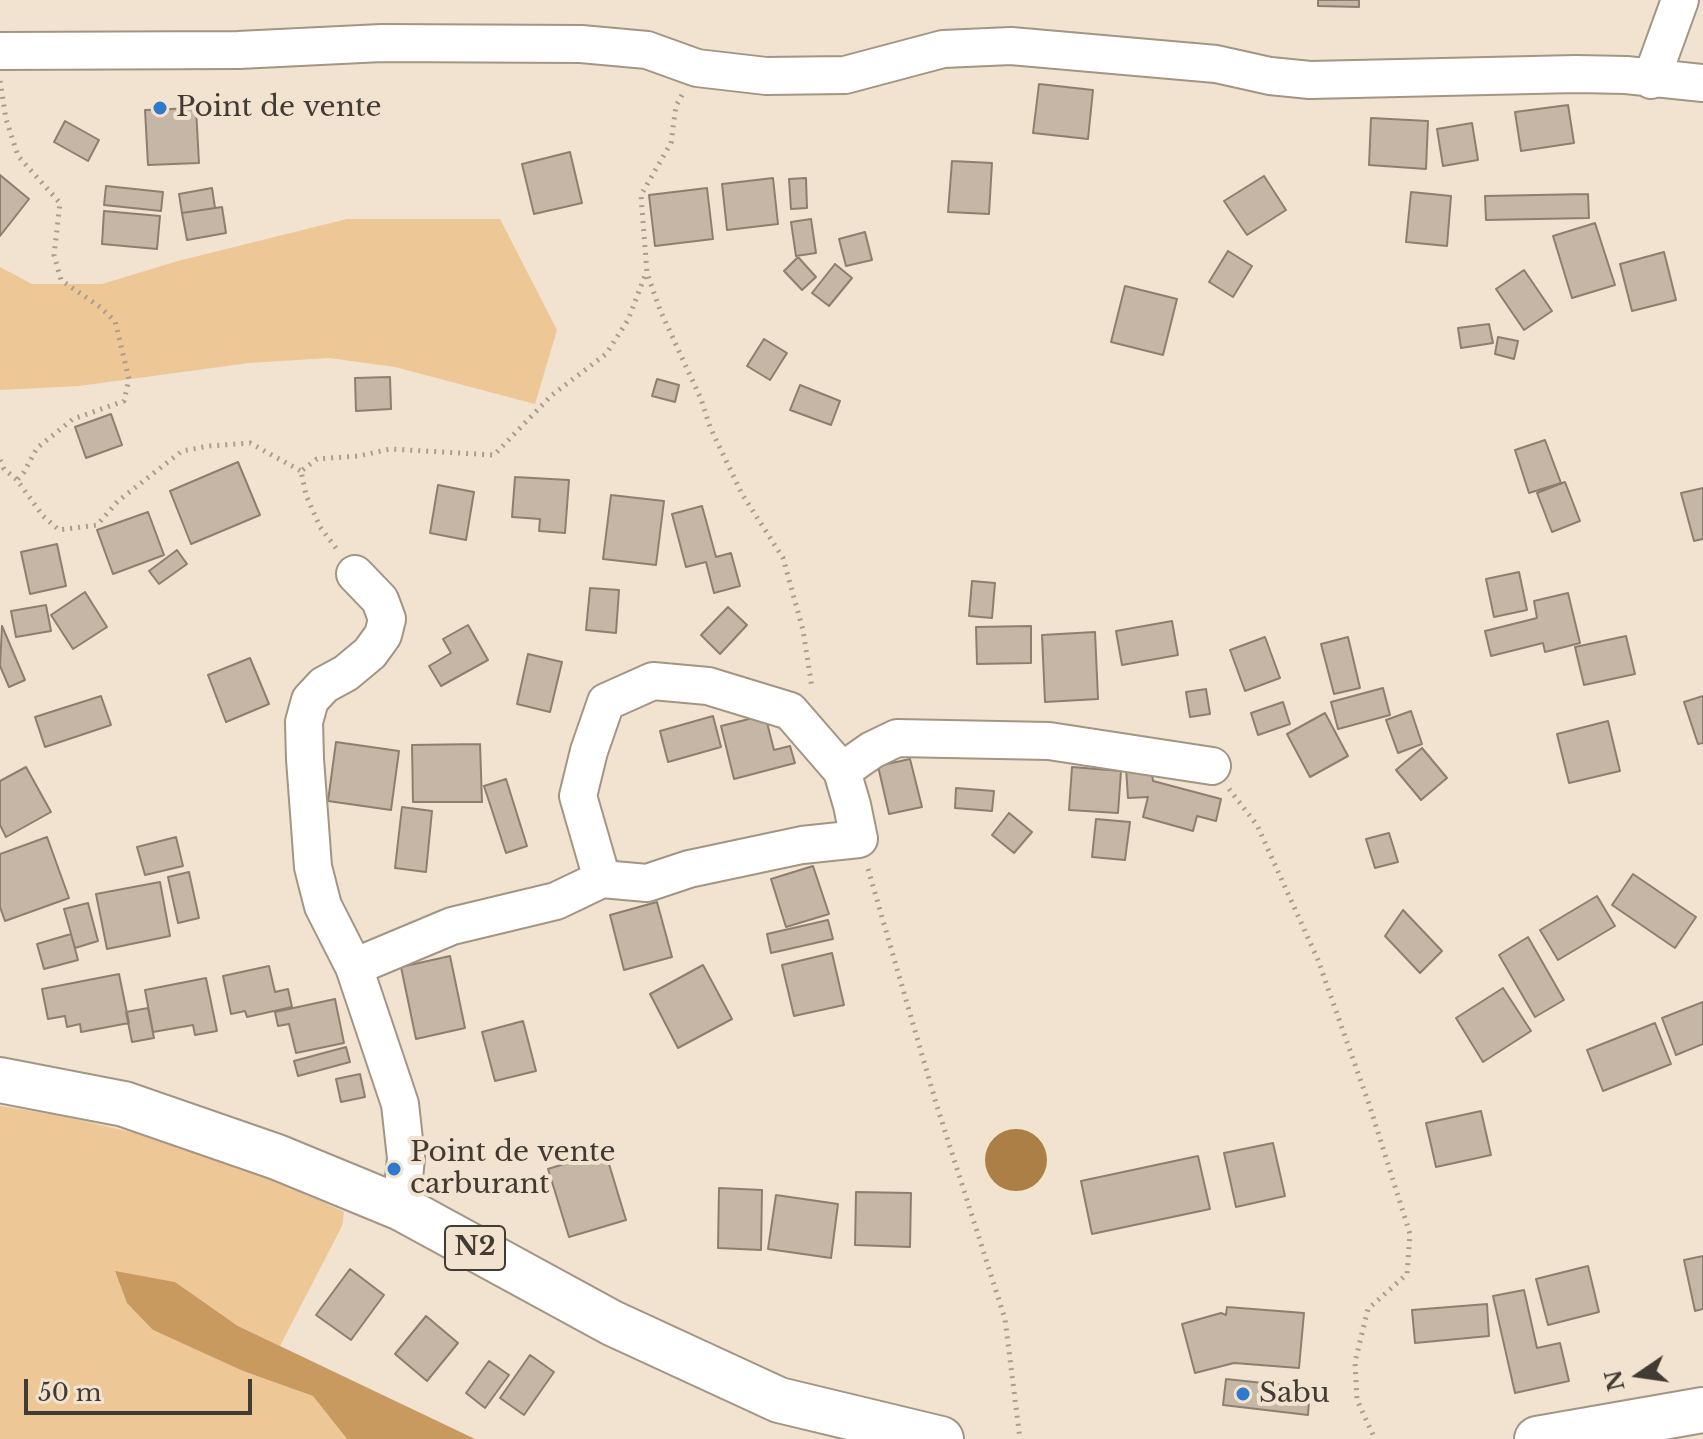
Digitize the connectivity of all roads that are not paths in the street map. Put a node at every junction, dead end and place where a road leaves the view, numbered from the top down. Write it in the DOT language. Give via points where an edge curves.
graph roads {
  1 [pos="1680,0"];
  2 [pos="0,51"];
  3 [pos="1651,80"];
  4 [pos="1703,83"];
  5 [pos="355,574"];
  6 [pos="1212,766"];
  7 [pos="842,771"];
  8 [pos="602,879"];
  9 [pos="354,967"];
  10 [pos="0,1080"];
  11 [pos="401,1208"];
  12 [pos="1703,1410"];
  13 [pos="941,1439"];
  14 [pos="1537,1439"];
  1 -- 3 [label="street"];
  2 -- 3 [label="street" via="581,44 647,50 697,68 766,76 845,75 943,49 1011,46 1216,64 1310,80 1528,74"];
  3 -- 4 [label="street"];
  5 -- 9 [label="street" via="380,600 387,619 383,635 370,653 310,700 304,722 313,867 323,906"];
  6 -- 7 [label="street" via="1049,741 897,738"];
  7 -- 8 [label="street" via="859,839 774,851 647,883"];
  7 -- 8 [label="street" via="790,711 708,686 653,681 606,702 578,796"];
  8 -- 9 [label="street" via="556,901 452,926"];
  9 -- 11 [label="street" via="400,1104 406,1158"];
  10 -- 11 [label="highway, N2" via="124,1104 277,1157"];
  11 -- 13 [label="highway, N2" via="612,1323 779,1400"];
  12 -- 14 [label="highway"];
}
